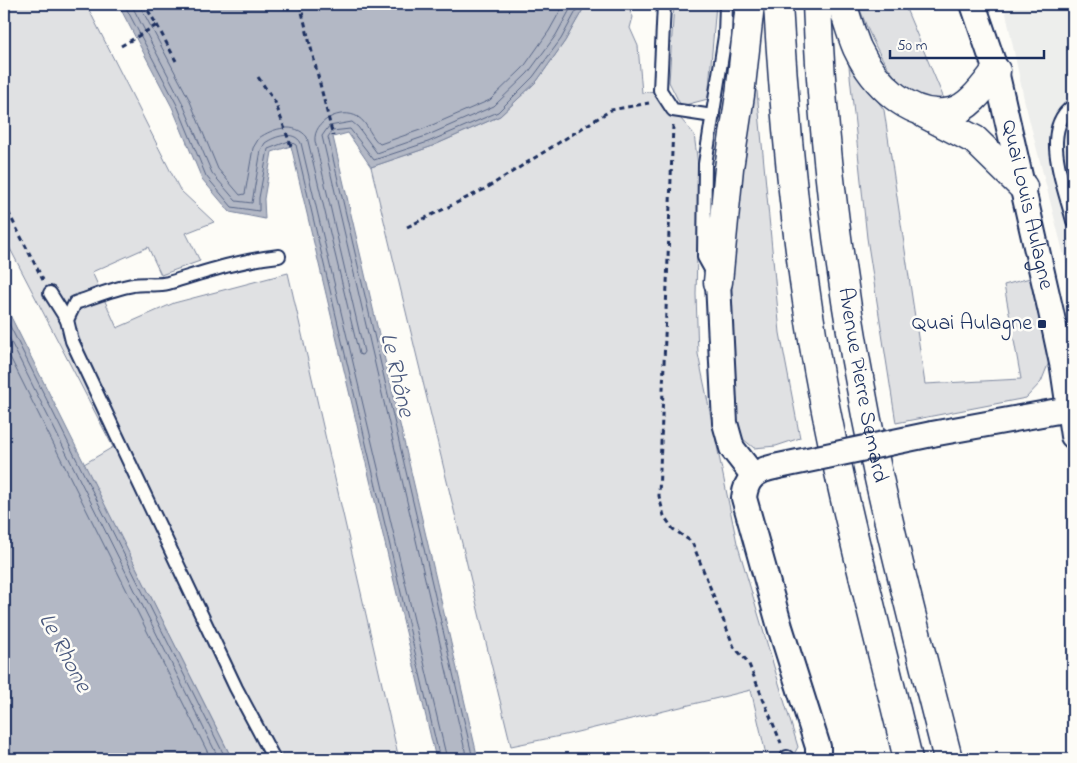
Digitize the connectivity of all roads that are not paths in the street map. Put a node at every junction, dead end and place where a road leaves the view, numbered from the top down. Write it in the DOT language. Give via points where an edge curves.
graph roads {
  1 [pos="726,4"];
  2 [pos="750,4"];
  3 [pos="778,4"];
  4 [pos="817,4"];
  5 [pos="842,4"];
  6 [pos="973,4"];
  7 [pos="662,7"];
  8 [pos="996,71"];
  9 [pos="1073,106"];
  10 [pos="922,112"];
  11 [pos="713,116"];
  12 [pos="1023,187"];
  13 [pos="1073,221"];
  14 [pos="279,256"];
  15 [pos="718,282"];
  16 [pos="50,293"];
  17 [pos="67,320"];
  18 [pos="1071,408"];
  19 [pos="1073,436"];
  20 [pos="763,471"];
  21 [pos="274,759"];
  22 [pos="818,759"];
  23 [pos="908,759"];
  24 [pos="948,759"];
  1 -- 11 [label="lane" via="725,36"];
  2 -- 15 [label="highway"];
  3 -- 23 [label="highway, Avenue Pierre Semard" via="789,172 809,315 826,412"];
  4 -- 24 [label="highway, Avenue Pierre Semard" via="832,196 850,324 878,473"];
  5 -- 10 [label="highway" via="857,48 882,87"];
  6 -- 8 [label="street, Quai Louis Aulagne"];
  7 -- 11 [label="lane" via="660,90 670,105"];
  8 -- 10 [label="highway" via="977,96 952,112"];
  8 -- 12 [label="street, Quai Louis Aulagne"];
  9 -- 13 [label="lane" via="1065,112 1056,128 1055,144"];
  10 -- 12 [label="highway" via="975,140"];
  11 -- 15 [label="lane" via="705,164 704,257"];
  12 -- 18 [label="street, Quai Louis Aulagne"];
  14 -- 17 [label="lane" via="250,259 165,283 134,285 101,294 75,304"];
  15 -- 20 [label="street" via="725,423 732,448"];
  16 -- 17 [label="lane"];
  17 -- 21 [label="lane" via="72,340 236,688"];
  18 -- 19 [label="street, Quai Louis Aulagne"];
  18 -- 20 [label="street, bridge"];
  20 -- 22 [label="street" via="746,486 744,498 818,747"];
}
